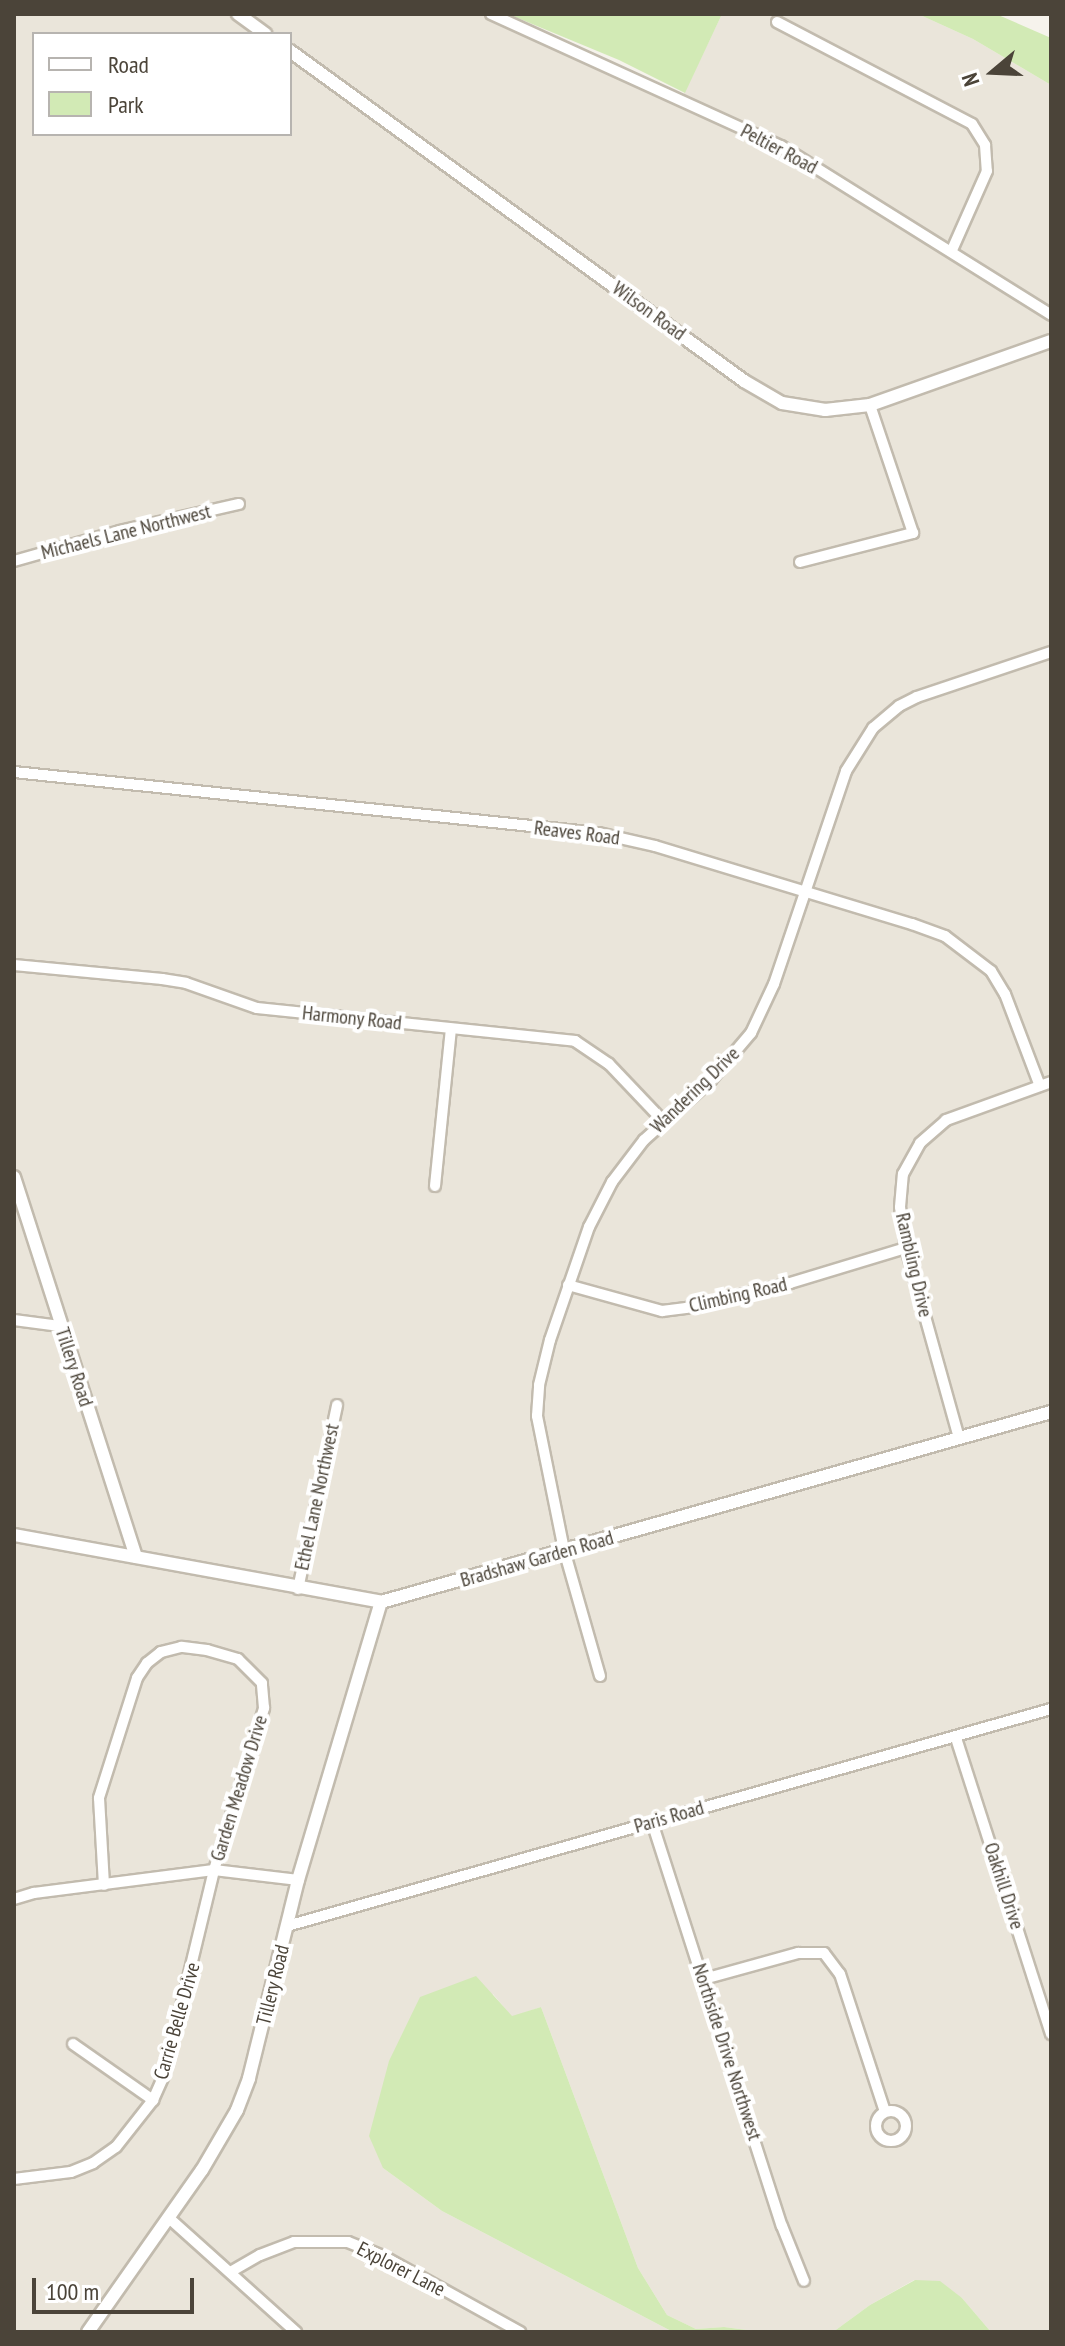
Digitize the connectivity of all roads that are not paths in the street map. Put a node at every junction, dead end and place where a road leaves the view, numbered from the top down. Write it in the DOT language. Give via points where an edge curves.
graph roads {
  1 [pos="238,14"];
  2 [pos="491,14"];
  3 [pos="777,22"];
  4 [pos="263,32"];
  5 [pos="292,52"];
  6 [pos="952,250"];
  7 [pos="1051,315"];
  8 [pos="1051,341"];
  9 [pos="870,405"];
  10 [pos="239,504"];
  11 [pos="14,561"];
  12 [pos="800,562"];
  13 [pos="1051,652"];
  14 [pos="14,772"];
  15 [pos="805,894"];
  16 [pos="14,965"];
  17 [pos="451,1029"];
  18 [pos="1051,1082"];
  19 [pos="1040,1086"];
  20 [pos="663,1121"];
  21 [pos="14,1177"];
  22 [pos="435,1186"];
  23 [pos="906,1248"];
  24 [pos="568,1285"];
  25 [pos="14,1320"];
  26 [pos="60,1326"];
  27 [pos="337,1405"];
  28 [pos="1051,1412"];
  29 [pos="959,1438"];
  30 [pos="14,1535"];
  31 [pos="564,1550"];
  32 [pos="136,1557"];
  33 [pos="298,1589"];
  34 [pos="381,1602"];
  35 [pos="600,1676"];
  36 [pos="1051,1709"];
  37 [pos="956,1738"];
  38 [pos="652,1822"];
  39 [pos="214,1870"];
  40 [pos="298,1880"];
  41 [pos="104,1885"];
  42 [pos="14,1899"];
  43 [pos="287,1926"];
  44 [pos="704,1979"];
  45 [pos="1051,2034"];
  46 [pos="73,2044"];
  47 [pos="153,2100"];
  48 [pos="885,2112"];
  49 [pos="14,2179"];
  50 [pos="169,2218"];
  51 [pos="232,2271"];
  52 [pos="804,2281"];
  53 [pos="88,2332"];
  54 [pos="296,2332"];
  55 [pos="520,2332"];
  1 -- 4 [label="street"];
  2 -- 6 [label="street, Peltier Road" via="781,146"];
  3 -- 6 [label="street" via="972,124 985,145 987,171"];
  5 -- 9 [label="street, Wilson Road" via="744,381 782,403 825,410"];
  6 -- 7 [label="street, Peltier Road"];
  8 -- 9 [label="street, Wilson Road"];
  9 -- 12 [label="street" via="913,533"];
  10 -- 11 [label="street, Michaels Lane Northwest"];
  13 -- 15 [label="street, Wandering Drive" via="917,697 873,728 846,771"];
  14 -- 15 [label="street, Reaves Road" via="598,833"];
  15 -- 19 [label="street, Reaves Road" via="945,936 970,953 991,971 1005,994"];
  15 -- 20 [label="street, Wandering Drive" via="751,1033 711,1080"];
  16 -- 17 [label="street, Harmony Road" via="162,979 257,1008"];
  17 -- 20 [label="street, Harmony Road" via="575,1041 609,1064"];
  17 -- 22 [label="street"];
  18 -- 19 [label="street, Rambling Drive"];
  19 -- 23 [label="street, Rambling Drive" via="946,1120 920,1143 909,1158 900,1190"];
  20 -- 24 [label="street, Wandering Drive" via="625,1163 600,1204"];
  21 -- 26 [label="street, Tillery Road"];
  23 -- 24 [label="street, Climbing Road" via="790,1283 662,1311"];
  23 -- 29 [label="street, Rambling Drive"];
  24 -- 31 [label="street, Wandering Drive" via="539,1385 537,1416"];
  25 -- 26 [label="street"];
  26 -- 32 [label="street, Tillery Road"];
  27 -- 33 [label="street, Ethel Lane Northwest"];
  28 -- 29 [label="street, Bradshaw Garden Road"];
  29 -- 31 [label="street, Bradshaw Garden Road"];
  30 -- 32 [label="street, Bradshaw Garden Road"];
  31 -- 34 [label="street, Bradshaw Garden Road"];
  31 -- 35 [label="street, Wandering Drive"];
  32 -- 33 [label="street, Bradshaw Garden Road"];
  33 -- 34 [label="street, Bradshaw Garden Road"];
  34 -- 40 [label="street, Tillery Road"];
  36 -- 37 [label="street, Paris Road"];
  37 -- 38 [label="street, Paris Road"];
  37 -- 45 [label="street, Oakhill Drive"];
  38 -- 43 [label="street, Paris Road"];
  38 -- 44 [label="street, Northside Drive Northwest"];
  39 -- 40 [label="street"];
  39 -- 41 [label="street"];
  39 -- 41 [label="street, Garden Meadow Drive" via="264,1708 262,1683 238,1659 181,1647 161,1652 137,1678 99,1798"];
  39 -- 47 [label="street, Carrie Belle Drive"];
  40 -- 43 [label="street, Tillery Road"];
  41 -- 42 [label="street"];
  43 -- 50 [label="street, Tillery Road" via="237,2110"];
  44 -- 48 [label="street" via="798,1953 824,1953 840,1974"];
  44 -- 52 [label="street, Northside Drive Northwest"];
  46 -- 47 [label="street"];
  47 -- 49 [label="street, Carrie Belle Drive" via="116,2147 93,2163 71,2172"];
  50 -- 51 [label="street"];
  50 -- 53 [label="street, Tillery Road"];
  51 -- 54 [label="street"];
  51 -- 55 [label="street, Explorer Lane" via="294,2242 348,2242"];
}
